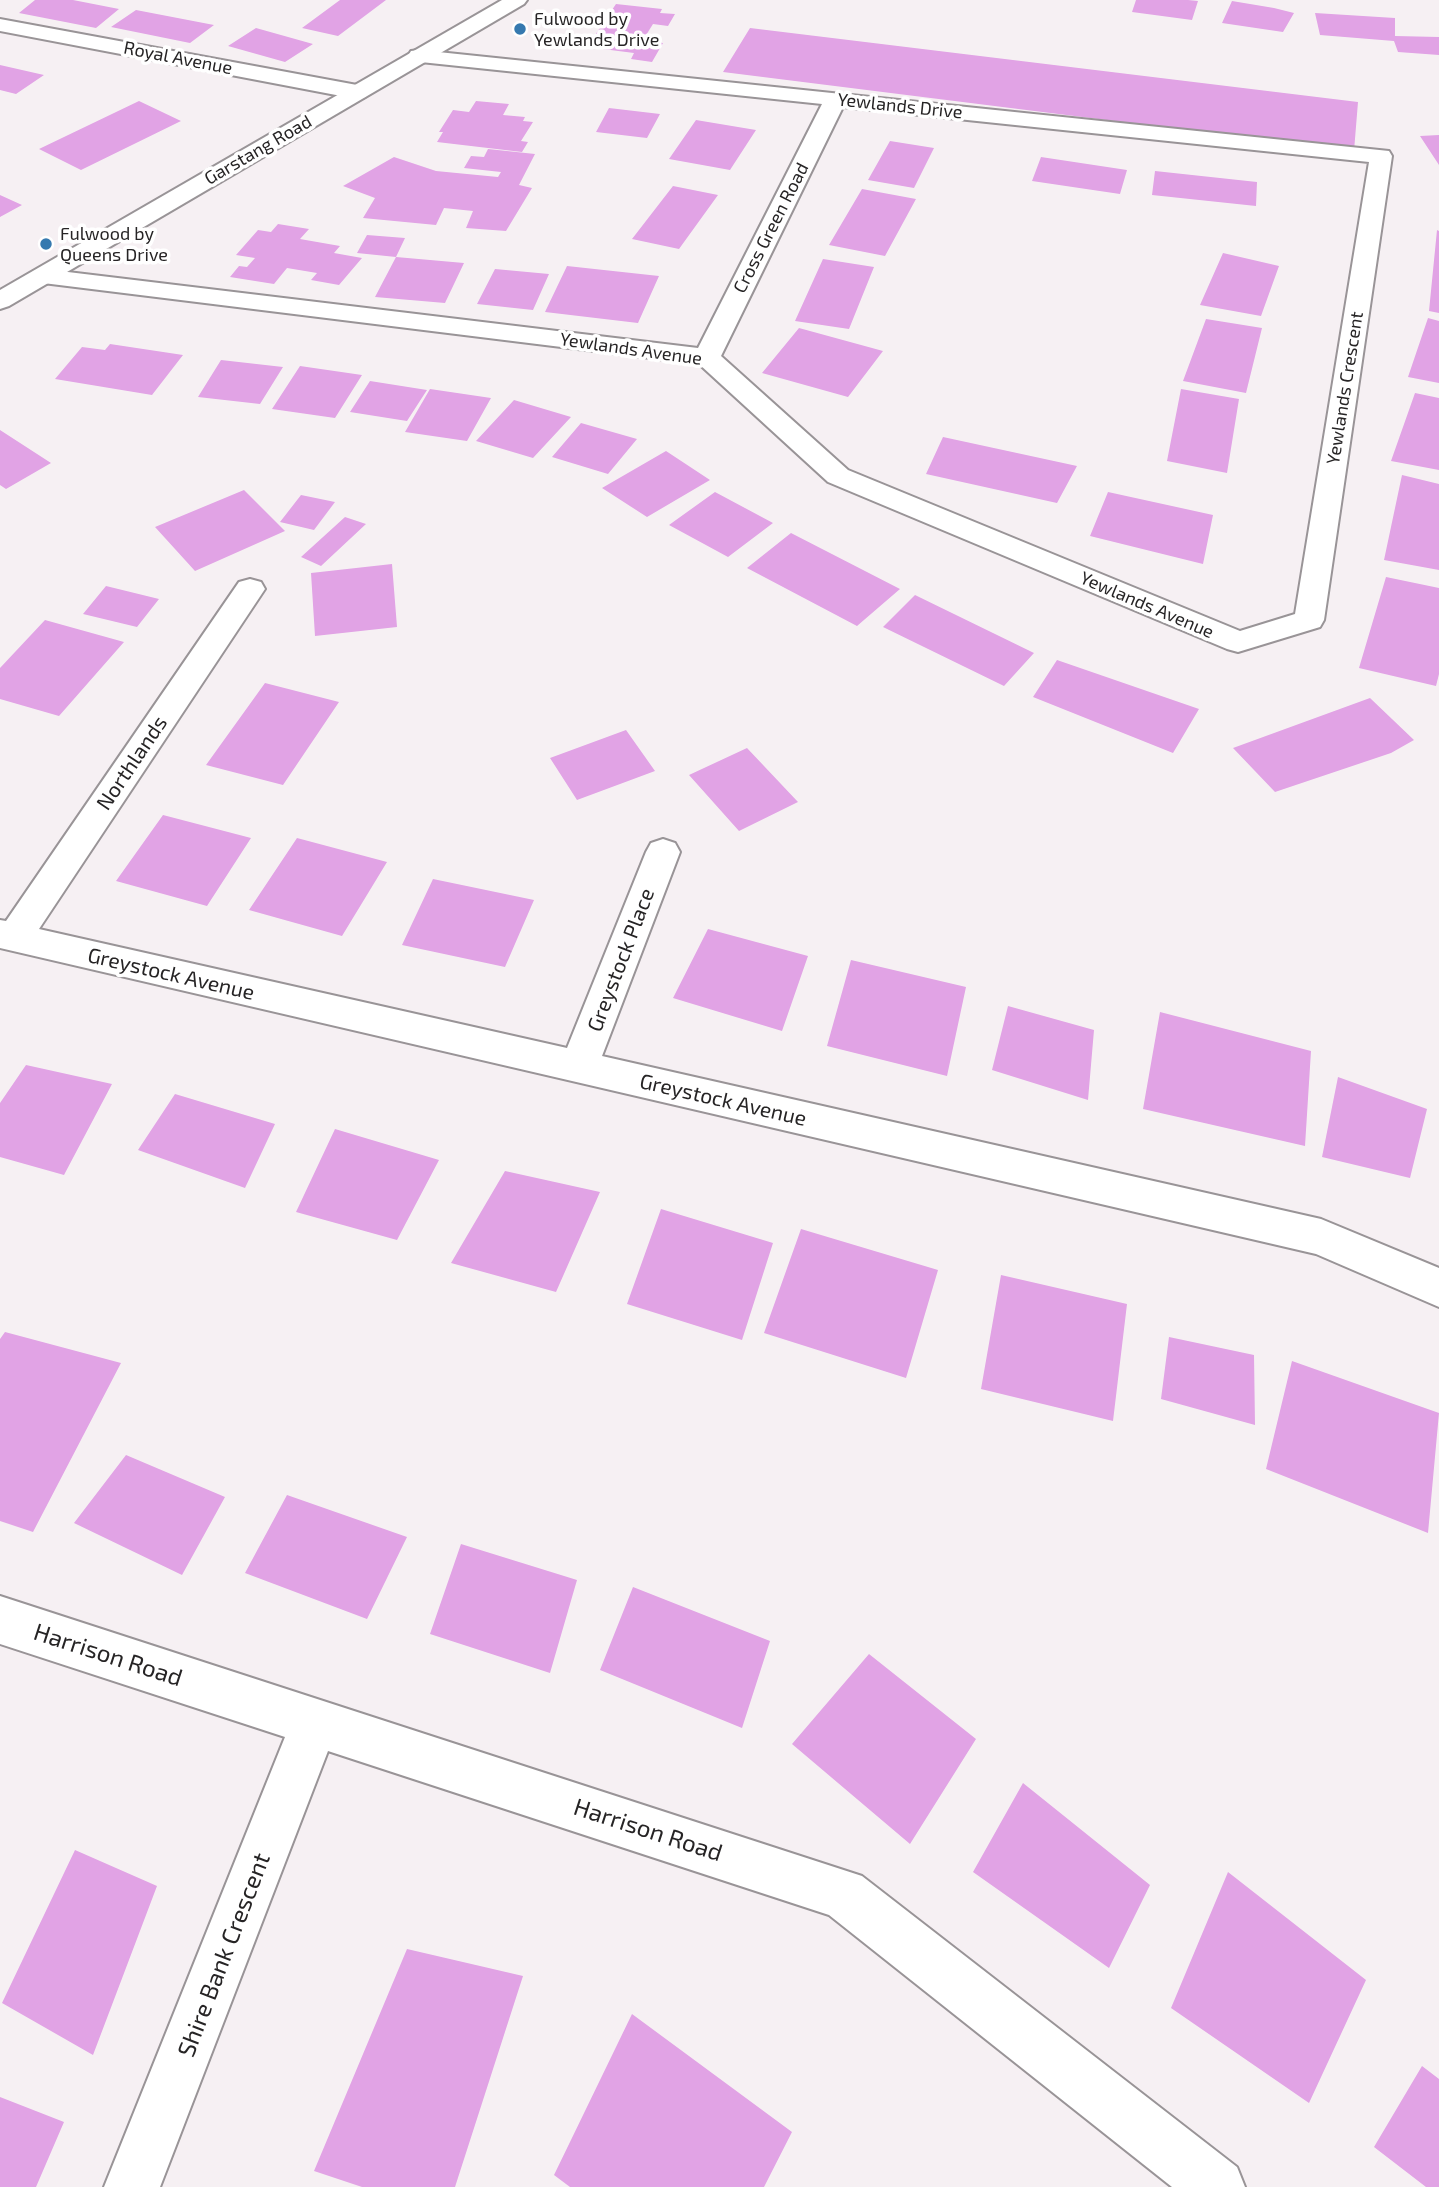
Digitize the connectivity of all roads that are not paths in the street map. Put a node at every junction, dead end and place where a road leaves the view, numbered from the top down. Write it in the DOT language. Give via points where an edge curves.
graph roads {
  1 [pos="517,0"];
  2 [pos="0,25"];
  3 [pos="419,55"];
  4 [pos="357,92"];
  5 [pos="835,100"];
  6 [pos="1381,156"];
  7 [pos="43,276"];
  8 [pos="0,301"];
  9 [pos="707,357"];
  10 [pos="250,589"];
  11 [pos="1309,620"];
  12 [pos="663,852"];
  13 [pos="7,936"];
  14 [pos="579,1067"];
  15 [pos="1439,1288"];
  16 [pos="0,1620"];
  17 [pos="315,1722"];
  18 [pos="132,2187"];
  19 [pos="1217,2187"];
  1 -- 3 [label="main road, Garstang Road"];
  2 -- 4 [label="main road, Royal Avenue"];
  3 -- 4 [label="main road, Garstang Road"];
  3 -- 5 [label="main road, Yewlands Drive"];
  4 -- 7 [label="main road, Garstang Road"];
  5 -- 6 [label="main road, Yewlands Drive"];
  5 -- 9 [label="main road, Cross Green Road"];
  6 -- 11 [label="main road, Yewlands Crescent"];
  7 -- 8 [label="main road, Garstang Road"];
  7 -- 9 [label="main road, Yewlands Avenue"];
  9 -- 11 [label="main road, Yewlands Avenue" via="838,476 1238,642"];
  10 -- 13 [label="main road, Northlands"];
  12 -- 14 [label="main road, Greystock Place"];
  13 -- 14 [label="main road, Greystock Avenue"];
  14 -- 15 [label="main road, Greystock Avenue" via="1321,1237"];
  16 -- 17 [label="main road, Harrison Road"];
  17 -- 18 [label="main road, Shire Bank Crescent"];
  17 -- 19 [label="main road, Harrison Road" via="844,1894"];
}
